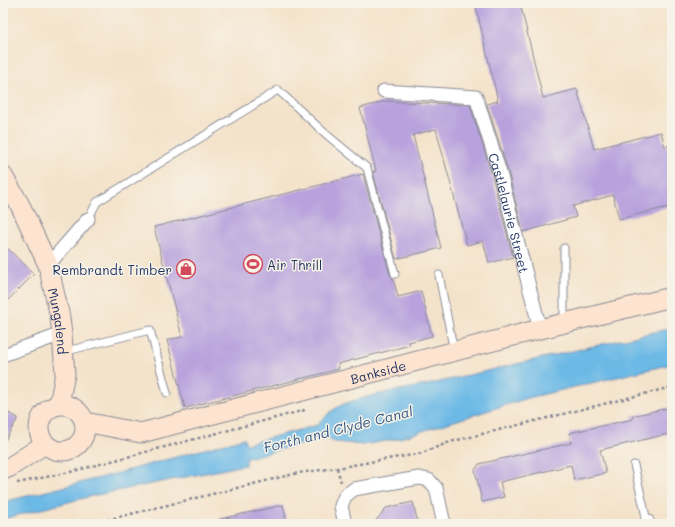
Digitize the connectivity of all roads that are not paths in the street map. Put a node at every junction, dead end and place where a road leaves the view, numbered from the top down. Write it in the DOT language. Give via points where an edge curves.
graph roads {
  1 [pos="384,92"];
  2 [pos="3,176"];
  3 [pos="88,219"];
  4 [pos="564,248"];
  5 [pos="48,265"];
  6 [pos="395,274"];
  7 [pos="439,275"];
  8 [pos="672,297"];
  9 [pos="564,324"];
  10 [pos="540,329"];
  11 [pos="62,343"];
  12 [pos="454,352"];
  13 [pos="3,355"];
  14 [pos="167,393"];
  15 [pos="59,404"];
  16 [pos="85,422"];
  17 [pos="45,444"];
  18 [pos="634,465"];
  19 [pos="3,470"];
  20 [pos="647,522"];
  21 [pos="345,524"];
  22 [pos="444,524"];
  1 -- 10 [label="street, Castlelaurie Street" via="476,97 500,173"];
  2 -- 5 [label="street, Mungalend" via="20,205"];
  3 -- 5 [label="street"];
  3 -- 6 [label="lane" via="97,202 278,90 367,168"];
  4 -- 9 [label="lane"];
  5 -- 11 [label="street, Mungalend" via="60,317"];
  7 -- 12 [label="lane"];
  8 -- 9 [label="street, Bankside"];
  9 -- 10 [label="street, Bankside"];
  10 -- 12 [label="street, Bankside"];
  11 -- 13 [label="street"];
  11 -- 14 [label="lane" via="150,330"];
  11 -- 15 [label="street, Mungalend" via="65,374"];
  12 -- 16 [label="street, Bankside" via="141,433"];
  15 -- 16 [label="street" via="75,408"];
  15 -- 17 [label="street" via="48,408 39,421 38,430"];
  16 -- 17 [label="street" via="83,438 68,451 52,449"];
  17 -- 19 [label="street"];
  18 -- 20 [label="lane"];
  21 -- 22 [label="street" via="341,506 345,496 354,489 419,478 429,480 436,488"];
}
